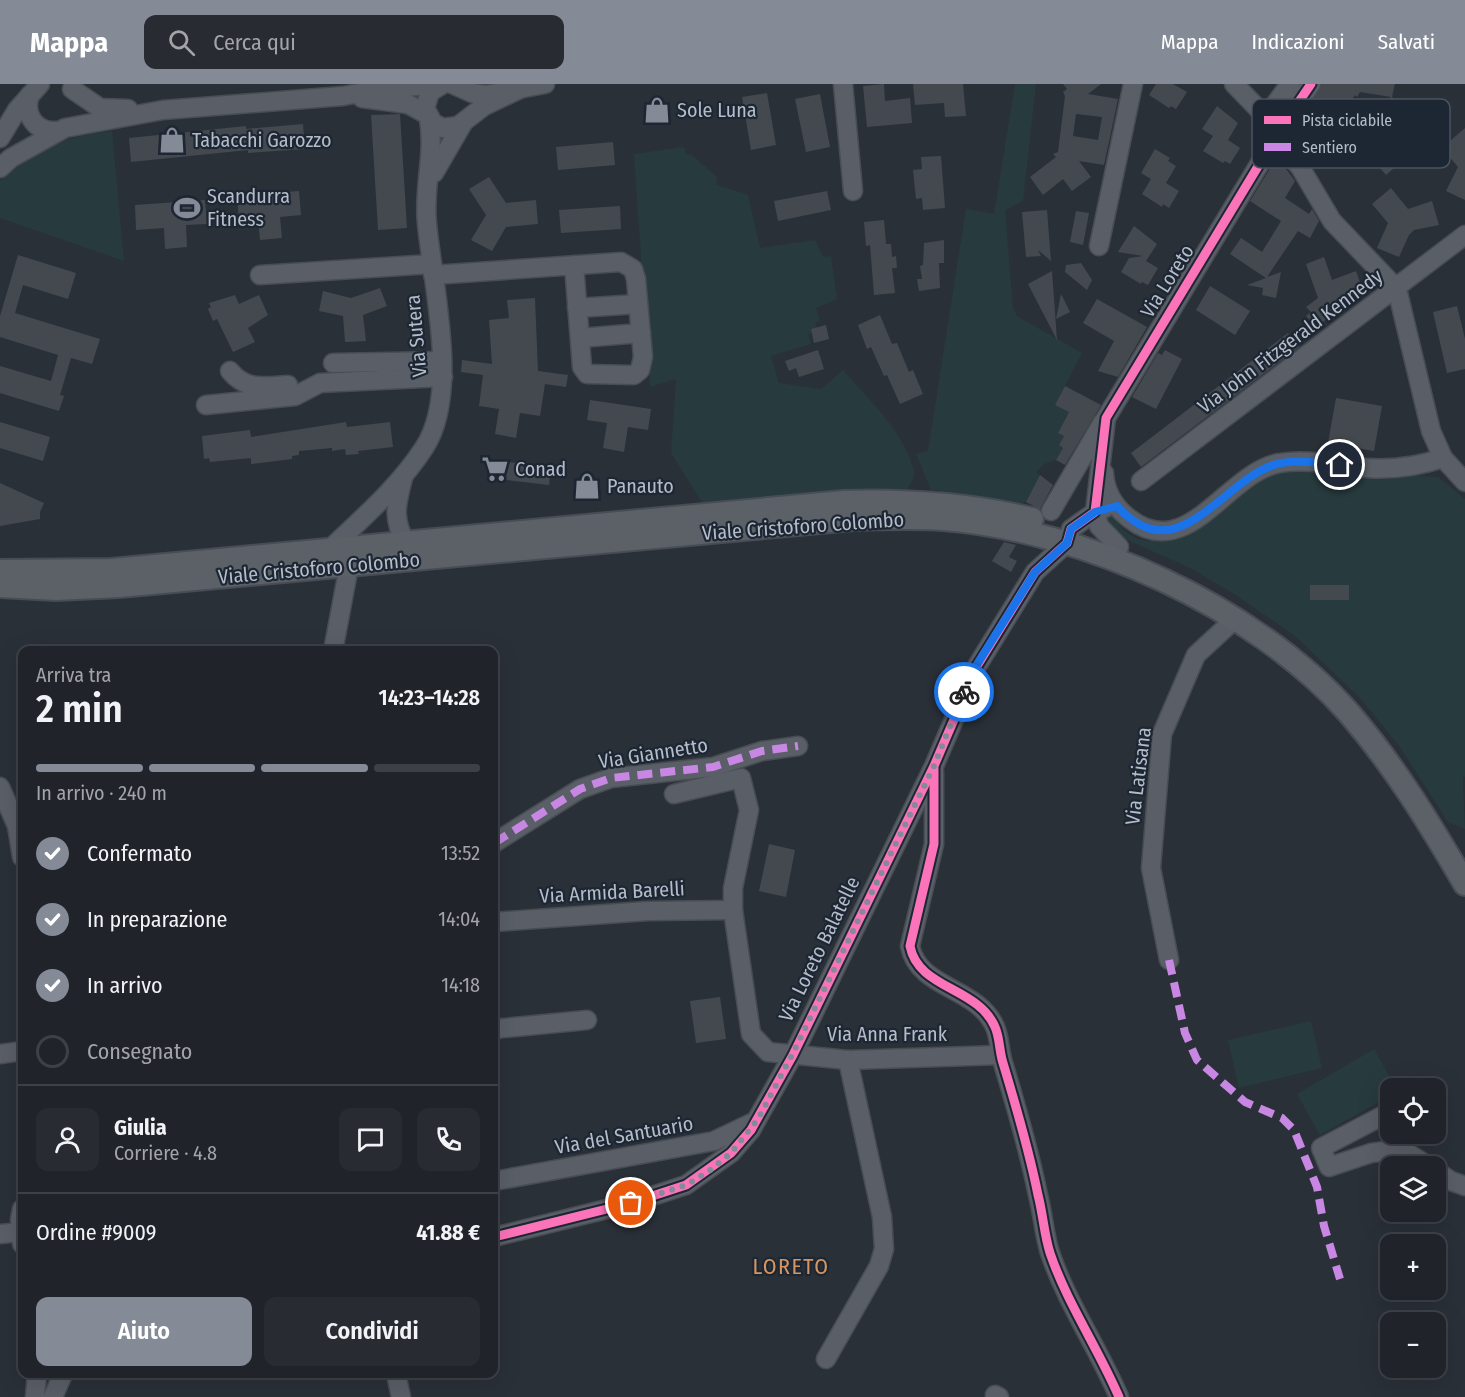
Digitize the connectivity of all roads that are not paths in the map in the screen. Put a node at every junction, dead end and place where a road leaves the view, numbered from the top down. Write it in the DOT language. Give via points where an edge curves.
graph roads {
  1 [pos="441,84"];
  2 [pos="843,84"];
  3 [pos="1133,84"];
  4 [pos="1234,84"];
  5 [pos="1290,84"];
  6 [pos="1311,84"];
  7 [pos="534,85"];
  8 [pos="68,86"];
  9 [pos="457,86"];
  10 [pos="36,87"];
  11 [pos="343,96"];
  12 [pos="1280,99"];
  13 [pos="1301,99"];
  14 [pos="1252,103"];
  15 [pos="163,110"];
  16 [pos="428,117"];
  17 [pos="464,121"];
  18 [pos="60,129"];
  19 [pos="0,138"];
  20 [pos="0,168"];
  21 [pos="1257,168"];
  22 [pos="1301,168"];
  23 [pos="429,182"];
  24 [pos="853,191"];
  25 [pos="1465,236"];
  26 [pos="1100,246"];
  27 [pos="574,265"];
  28 [pos="432,269"];
  29 [pos="260,275"];
  30 [pos="1397,289"];
  31 [pos="638,304"];
  32 [pos="577,308"];
  33 [pos="640,333"];
  34 [pos="580,338"];
  35 [pos="333,363"];
  36 [pos="443,369"];
  37 [pos="230,371"];
  38 [pos="320,383"];
  39 [pos="206,405"];
  40 [pos="1106,418"];
  41 [pos="1103,456"];
  42 [pos="1443,458"];
  43 [pos="404,476"];
  44 [pos="1141,481"];
  45 [pos="1465,482"];
  46 [pos="1117,506"];
  47 [pos="1051,511"];
  48 [pos="1095,512"];
  49 [pos="1069,536"];
  50 [pos="406,544"];
  51 [pos="1119,547"];
  52 [pos="327,552"];
  53 [pos="349,566"];
  54 [pos="0,571"];
  55 [pos="5,587"];
  56 [pos="1235,619"];
  57 [pos="334,646"];
  58 [pos="798,747"];
  59 [pos="742,759"];
  60 [pos="934,766"];
  61 [pos="741,778"];
  62 [pos="0,787"];
  63 [pos="674,794"];
  64 [pos="18,832"];
  65 [pos="498,840"];
  66 [pos="1465,867"];
  67 [pos="1465,884"];
  68 [pos="733,910"];
  69 [pos="498,922"];
  70 [pos="1169,960"];
  71 [pos="586,1020"];
  72 [pos="498,1029"];
  73 [pos="18,1052"];
  74 [pos="0,1054"];
  75 [pos="792,1055"];
  76 [pos="1001,1055"];
  77 [pos="848,1060"];
  78 [pos="1380,1117"];
  79 [pos="758,1119"];
  80 [pos="1390,1144"];
  81 [pos="1401,1144"];
  82 [pos="1416,1156"];
  83 [pos="1446,1178"];
  84 [pos="498,1180"];
  85 [pos="1465,1185"];
  86 [pos="0,1234"];
  87 [pos="498,1236"];
  88 [pos="18,1237"];
  89 [pos="826,1359"];
  90 [pos="37,1378"];
  91 [pos="61,1378"];
  92 [pos="397,1378"];
  93 [pos="35,1397"];
  94 [pos="53,1397"];
  95 [pos="401,1397"];
  96 [pos="1119,1397"];
  1 -- 11 [label="street"];
  1 -- 16 [label="street" via="427,97"];
  2 -- 24 [label="street"];
  3 -- 26 [label="street"];
  4 -- 14 [label="street"];
  5 -- 12 [label="street"];
  6 -- 13 [label="street, Via Loreto"];
  7 -- 9 [label="street" via="486,95"];
  7 -- 17 [label="street" via="484,106"];
  8 -- 15 [label="street" via="100,108"];
  8 -- 18 [label="street" via="78,108 72,122"];
  9 -- 17 [label="street" via="469,101"];
  10 -- 18 [label="street" via="27,104 31,118 41,128"];
  10 -- 19 [label="street"];
  11 -- 15 [label="street"];
  11 -- 16 [label="street" via="408,104"];
  15 -- 18 [label="street"];
  16 -- 17 [label="street" via="443,128 453,128"];
  16 -- 23 [label="street, Via Sutera" via="433,150"];
  17 -- 23 [label="street"];
  18 -- 20 [label="street"];
  21 -- 40 [label="street, Via Loreto"];
  22 -- 30 [label="street" via="1332,221"];
  23 -- 28 [label="street, Via Sutera" via="426,210"];
  25 -- 30 [label="street, Via John Fitzgerald Kennedy"];
  27 -- 28 [label="street"];
  27 -- 31 [label="street" via="621,262 633,269"];
  27 -- 32 [label="street"];
  28 -- 29 [label="street"];
  28 -- 36 [label="street, Via Sutera"];
  30 -- 42 [label="street" via="1431,431"];
  30 -- 44 [label="street, Via John Fitzgerald Kennedy"];
  31 -- 32 [label="street"];
  31 -- 33 [label="street"];
  32 -- 34 [label="street"];
  33 -- 34 [label="street"];
  33 -- 34 [label="street" via="642,357 640,370 634,375 587,374 582,367"];
  35 -- 36 [label="street"];
  36 -- 38 [label="street"];
  36 -- 43 [label="street, Via Sutera" via="443,395 426,446"];
  37 -- 38 [label="street" via="238,381 256,387"];
  38 -- 39 [label="street" via="295,396"];
  40 -- 41 [label="street, Via Loreto"];
  40 -- 47 [label="street"];
  41 -- 46 [label="street" via="1107,493"];
  41 -- 48 [label="street, Via Loreto"];
  42 -- 45 [label="street"];
  42 -- 46 [label="street" via="1403,467 1278,463 1239,485 1198,518 1166,531 1138,525"];
  43 -- 50 [label="street" via="395,511"];
  43 -- 52 [label="street"];
  46 -- 48 [label="street"];
  48 -- 49 [label="street, Via Loreto Balatelle"];
  48 -- 51 [label="street" via="1099,526"];
  49 -- 50 [label="main road, Viale Cristoforo Colombo" via="987,508 889,501"];
  49 -- 51 [label="main road, Viale Cristoforo Colombo"];
  49 -- 53 [label="main road, Viale Cristoforo Colombo" via="944,519 874,518"];
  49 -- 56 [label="main road, Viale Cristoforo Colombo" via="1168,582"];
  49 -- 60 [label="street, Via Loreto Balatelle" via="1035,572 976,666"];
  50 -- 52 [label="main road, Viale Cristoforo Colombo"];
  51 -- 66 [label="main road, Viale Cristoforo Colombo" via="1218,594 1308,659 1351,699 1382,736"];
  52 -- 54 [label="main road, Viale Cristoforo Colombo" via="112,570"];
  53 -- 55 [label="main road, Viale Cristoforo Colombo" via="119,586"];
  53 -- 57 [label="street"];
  56 -- 67 [label="main road, Viale Cristoforo Colombo" via="1264,638 1346,710 1402,782"];
  56 -- 70 [label="street, Via Latisana" via="1196,655 1162,734 1150,868"];
  58 -- 59 [label="street, Via Giannetto"];
  59 -- 61 [label="street, Via Anna Frank"];
  59 -- 65 [label="street, Via Giannetto" via="713,767 611,778 580,789"];
  60 -- 75 [label="street, Via Loreto Balatelle"];
  60 -- 76 [label="street" via="934,844 910,946 912,956 926,974 964,994 990,1017"];
  61 -- 63 [label="street"];
  61 -- 68 [label="street, Via Anna Frank" via="749,810 733,888"];
  62 -- 64 [label="street"];
  68 -- 69 [label="street, Via Armida Barelli" via="648,911"];
  68 -- 75 [label="street, Via Anna Frank" via="751,1034 768,1052"];
  71 -- 72 [label="street"];
  73 -- 74 [label="street"];
  75 -- 77 [label="street, Via Anna Frank"];
  75 -- 79 [label="street, Via Loreto Balatelle"];
  76 -- 77 [label="street, Via Anna Frank"];
  76 -- 96 [label="street" via="1023,1130 1051,1254"];
  77 -- 89 [label="street" via="882,1217 884,1249 879,1266"];
  78 -- 80 [label="street" via="1321,1148 1329,1167"];
  79 -- 84 [label="street, Via del Santuario" via="714,1141"];
  79 -- 87 [label="street, Via Loreto Balatelle" via="731,1153 686,1185"];
  81 -- 82 [label="street"];
  83 -- 85 [label="street"];
  86 -- 88 [label="street"];
  90 -- 93 [label="street"];
  91 -- 94 [label="street"];
  92 -- 95 [label="street"];
}
